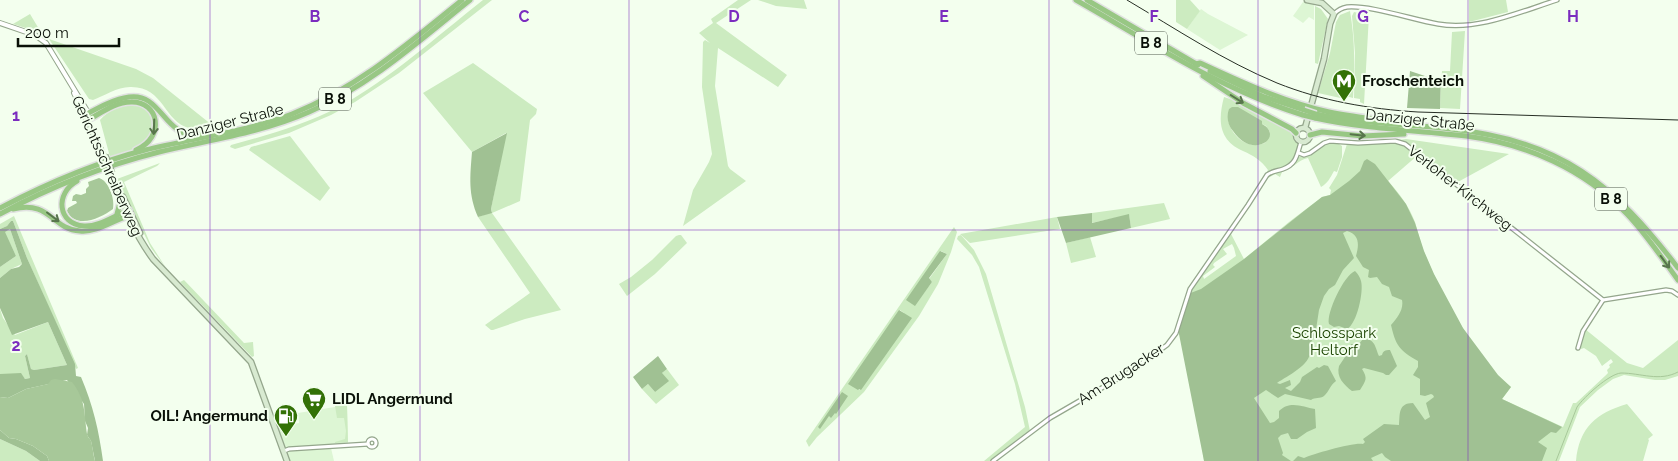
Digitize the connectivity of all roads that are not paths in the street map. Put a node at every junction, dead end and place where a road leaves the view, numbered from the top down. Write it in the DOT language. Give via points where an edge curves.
graph roads {
  1 [pos="462,0"];
  2 [pos="470,0"];
  3 [pos="1076,0"];
  4 [pos="1087,0"];
  5 [pos="1308,0"];
  6 [pos="1557,0"];
  7 [pos="1334,14"];
  8 [pos="0,23"];
  9 [pos="1196,64"];
  10 [pos="1199,70"];
  11 [pos="1311,106"];
  12 [pos="1304,113"];
  13 [pos="1315,116"];
  14 [pos="88,117"];
  15 [pos="1305,128"];
  16 [pos="1438,128"];
  17 [pos="1419,132"];
  18 [pos="1296,133"];
  19 [pos="1310,135"];
  20 [pos="208,136"];
  21 [pos="1301,142"];
  22 [pos="1299,153"];
  23 [pos="131,154"];
  24 [pos="111,173"];
  25 [pos="83,176"];
  26 [pos="121,199"];
  27 [pos="0,208"];
  28 [pos="8,210"];
  29 [pos="128,213"];
  30 [pos="0,214"];
  31 [pos="117,214"];
  32 [pos="1678,268"];
  33 [pos="1678,280"];
  34 [pos="1678,295"];
  35 [pos="1603,300"];
  36 [pos="1578,348"];
  37 [pos="368,444"];
  38 [pos="284,451"];
  39 [pos="287,461"];
  40 [pos="993,461"];
  1 -- 20 [label="highway, Danziger Straße / B 8" via="390,57 339,92 281,118"];
  2 -- 25 [label="highway, Danziger Straße / B 8" via="376,74 318,108 255,131 152,154"];
  3 -- 10 [label="highway, Danziger Straße / B 8"];
  4 -- 9 [label="highway, Danziger Straße / B 8"];
  5 -- 7 [label="main road" via="1322,3"];
  6 -- 7 [label="street" via="1468,25 1441,24 1350,7"];
  7 -- 11 [label="main road"];
  8 -- 14 [label="street, Gerichtsschreiberweg" via="42,39 49,46"];
  9 -- 11 [label="highway"];
  9 -- 12 [label="highway, Danziger Straße / B 8"];
  10 -- 12 [label="highway, Danziger Straße / B 8" via="1245,94"];
  10 -- 18 [label="highway, one-way" via="1200,75 1233,97"];
  11 -- 15 [label="main road"];
  11 -- 16 [label="highway" via="1340,114 1435,125"];
  12 -- 13 [label="highway, Danziger Straße / B 8, bridge"];
  13 -- 16 [label="highway, Danziger Straße / B 8"];
  13 -- 17 [label="highway, Danziger Straße / B 8" via="1350,126"];
  14 -- 20 [label="highway" via="122,98 136,96 149,101 178,131 190,136"];
  14 -- 23 [label="highway, one-way" via="125,102 146,106 155,120 154,135"];
  14 -- 24 [label="main road, Gerichtsschreiberweg, bridge"];
  15 -- 18 [label="main road"];
  15 -- 19 [label="main road"];
  16 -- 32 [label="highway, Danziger Straße / B 8" via="1497,135 1570,163 1602,184 1625,205"];
  19 -- 17 [label="highway, one-way" via="1322,132 1369,136"];
  17 -- 33 [label="highway, Danziger Straße / B 8, one-way" via="1496,141 1536,153 1568,168 1620,208"];
  18 -- 21 [label="main road"];
  19 -- 21 [label="main road"];
  20 -- 23 [label="highway, Danziger Straße / B 8"];
  21 -- 22 [label="street"];
  22 -- 35 [label="street, Verloher Kirchweg" via="1310,153 1330,141 1401,142"];
  22 -- 40 [label="street, Am Brugacker" via="1292,164 1267,175 1191,286 1176,334 1167,345 1131,371 1050,418"];
  23 -- 27 [label="highway, Danziger Straße / B 8" via="58,180"];
  24 -- 26 [label="main road, Gerichtsschreiberweg"];
  24 -- 29 [label="main road, Gerichtsschreiberweg"];
  25 -- 28 [label="highway, Danziger Straße / B 8"];
  25 -- 31 [label="highway" via="62,196 62,209 68,219 77,225 88,226"];
  26 -- 29 [label="main road, Gerichtsschreiberweg"];
  26 -- 31 [label="highway"];
  28 -- 29 [label="highway, one-way" via="28,206 36,208 69,228 81,231 97,228"];
  28 -- 30 [label="highway, Danziger Straße / B 8"];
  29 -- 31 [label="highway"];
  29 -- 38 [label="main road, Gerichtsschreiberweg" via="149,253 251,362"];
  34 -- 35 [label="street" via="1666,290"];
  35 -- 36 [label="street" via="1583,332"];
  37 -- 38 [label="street"];
  38 -- 39 [label="main road"];
}
